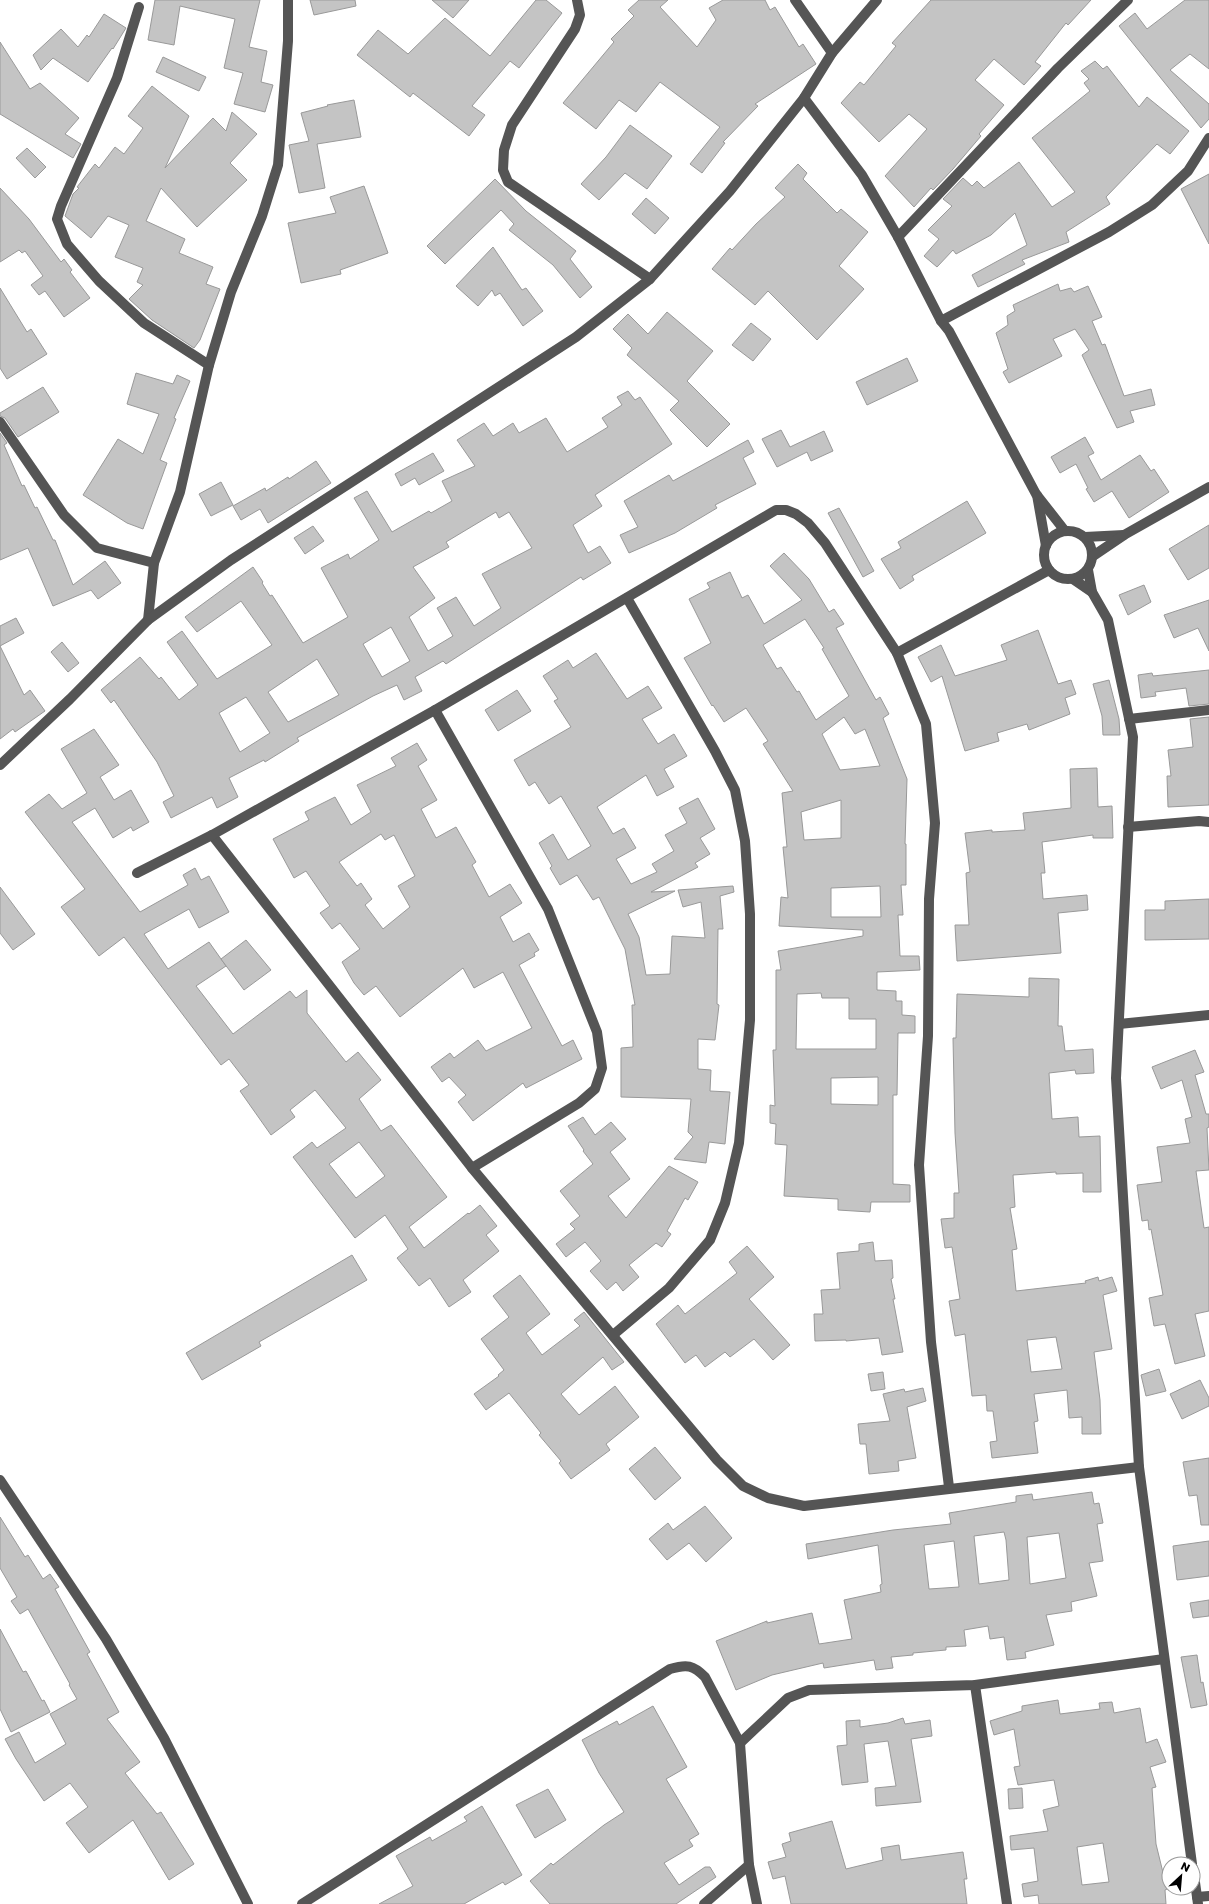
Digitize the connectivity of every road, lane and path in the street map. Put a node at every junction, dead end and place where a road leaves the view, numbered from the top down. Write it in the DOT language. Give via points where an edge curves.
graph roads {
  1 [pos="288,0"];
  2 [pos="577,0"];
  3 [pos="795,0"];
  4 [pos="877,0"];
  5 [pos="1128,0"];
  6 [pos="139,7"];
  7 [pos="832,52"];
  8 [pos="804,98"];
  9 [pos="1209,138"];
  10 [pos="898,237"];
  11 [pos="650,279"];
  12 [pos="941,321"];
  13 [pos="209,365"];
  14 [pos="0,422"];
  15 [pos="1209,487"];
  16 [pos="1036,494"];
  17 [pos="1065,531"];
  18 [pos="1124,535"];
  19 [pos="1085,537"];
  20 [pos="1046,546"];
  21 [pos="1093,556"];
  22 [pos="154,563"];
  23 [pos="1049,570"];
  24 [pos="1088,570"];
  25 [pos="1073,579"];
  26 [pos="1092,592"];
  27 [pos="628,598"];
  28 [pos="148,620"];
  29 [pos="897,653"];
  30 [pos="435,710"];
  31 [pos="1209,710"];
  32 [pos="1129,719"];
  33 [pos="0,765"];
  34 [pos="1209,822"];
  35 [pos="1128,827"];
  36 [pos="212,834"];
  37 [pos="138,872"];
  38 [pos="1209,1015"];
  39 [pos="1119,1024"];
  40 [pos="472,1168"];
  41 [pos="613,1335"];
  42 [pos="1139,1467"];
  43 [pos="0,1480"];
  44 [pos="949,1488"];
  45 [pos="1164,1659"];
  46 [pos="975,1685"];
  47 [pos="740,1743"];
  48 [pos="1191,1856"];
  49 [pos="749,1865"];
  50 [pos="1209,1896"];
  51 [pos="1198,1901"];
  52 [pos="248,1904"];
  53 [pos="302,1904"];
  54 [pos="704,1904"];
  55 [pos="757,1904"];
  56 [pos="1007,1904"];
  1 -- 13 [label="street" via="288,41 278,165 262,216 231,292"];
  2 -- 11 [label="street" via="580,15 575,29 512,125 504,150 503,170 508,182"];
  3 -- 7 [label="street"];
  4 -- 7 [label="street"];
  5 -- 10 [label="street" via="1058,68"];
  6 -- 13 [label="street" via="117,78 60,206 57,219 66,244 99,281 144,323"];
  7 -- 8 [label="street"];
  8 -- 10 [label="street" via="862,175"];
  8 -- 11 [label="street" via="730,191"];
  9 -- 12 [label="street" via="1188,171 1152,206 1109,232"];
  10 -- 12 [label="street"];
  11 -- 28 [label="street" via="576,337 231,560"];
  12 -- 16 [label="street" via="950,331"];
  13 -- 22 [label="street" via="180,492"];
  14 -- 22 [label="street" via="64,515 97,548"];
  15 -- 18 [label="street"];
  16 -- 17 [label="street"];
  16 -- 20 [label="street"];
  17 -- 19 [label="street" via="1076,532"];
  17 -- 20 [label="street" via="1057,534"];
  18 -- 19 [label="street"];
  18 -- 21 [label="street"];
  19 -- 21 [label="street" via="1091,546"];
  20 -- 23 [label="street" via="1044,554"];
  21 -- 24 [label="street"];
  22 -- 28 [label="street"];
  23 -- 25 [label="street" via="1064,580"];
  23 -- 29 [label="street"];
  24 -- 25 [label="street" via="1082,576"];
  24 -- 26 [label="street"];
  25 -- 26 [label="street"];
  26 -- 32 [label="street" via="1108,620"];
  27 -- 29 [label="street" via="776,510 786,510 808,523 825,543"];
  27 -- 30 [label="street"];
  27 -- 41 [label="street" via="715,751 734,790 745,841 750,914 750,1020 739,1143 725,1202 710,1240 669,1288"];
  28 -- 33 [label="street"];
  29 -- 44 [label="street" via="926,724 935,823 929,899 928,1036 919,1165 931,1342"];
  30 -- 36 [label="street"];
  30 -- 40 [label="street" via="548,909 596,1032 602,1068 595,1089 579,1103"];
  31 -- 32 [label="street"];
  32 -- 35 [label="street" via="1133,737"];
  34 -- 35 [label="street"];
  35 -- 39 [label="street"];
  36 -- 37 [label="street"];
  36 -- 40 [label="street"];
  38 -- 39 [label="street"];
  39 -- 42 [label="street" via="1116,1078"];
  40 -- 41 [label="street"];
  41 -- 44 [label="street" via="716,1460 743,1486 768,1498 804,1506"];
  42 -- 44 [label="street"];
  42 -- 45 [label="street"];
  43 -- 52 [label="street" via="106,1639 164,1738"];
  45 -- 46 [label="street"];
  45 -- 48 [label="street"];
  46 -- 47 [label="street" via="809,1690 788,1698"];
  46 -- 56 [label="street"];
  47 -- 49 [label="street"];
  47 -- 53 [label="street" via="705,1677 696,1668 684,1665 670,1669"];
  49 -- 54 [label="street"];
  49 -- 55 [label="street"];
  50 -- 51 [label="street"];
}
